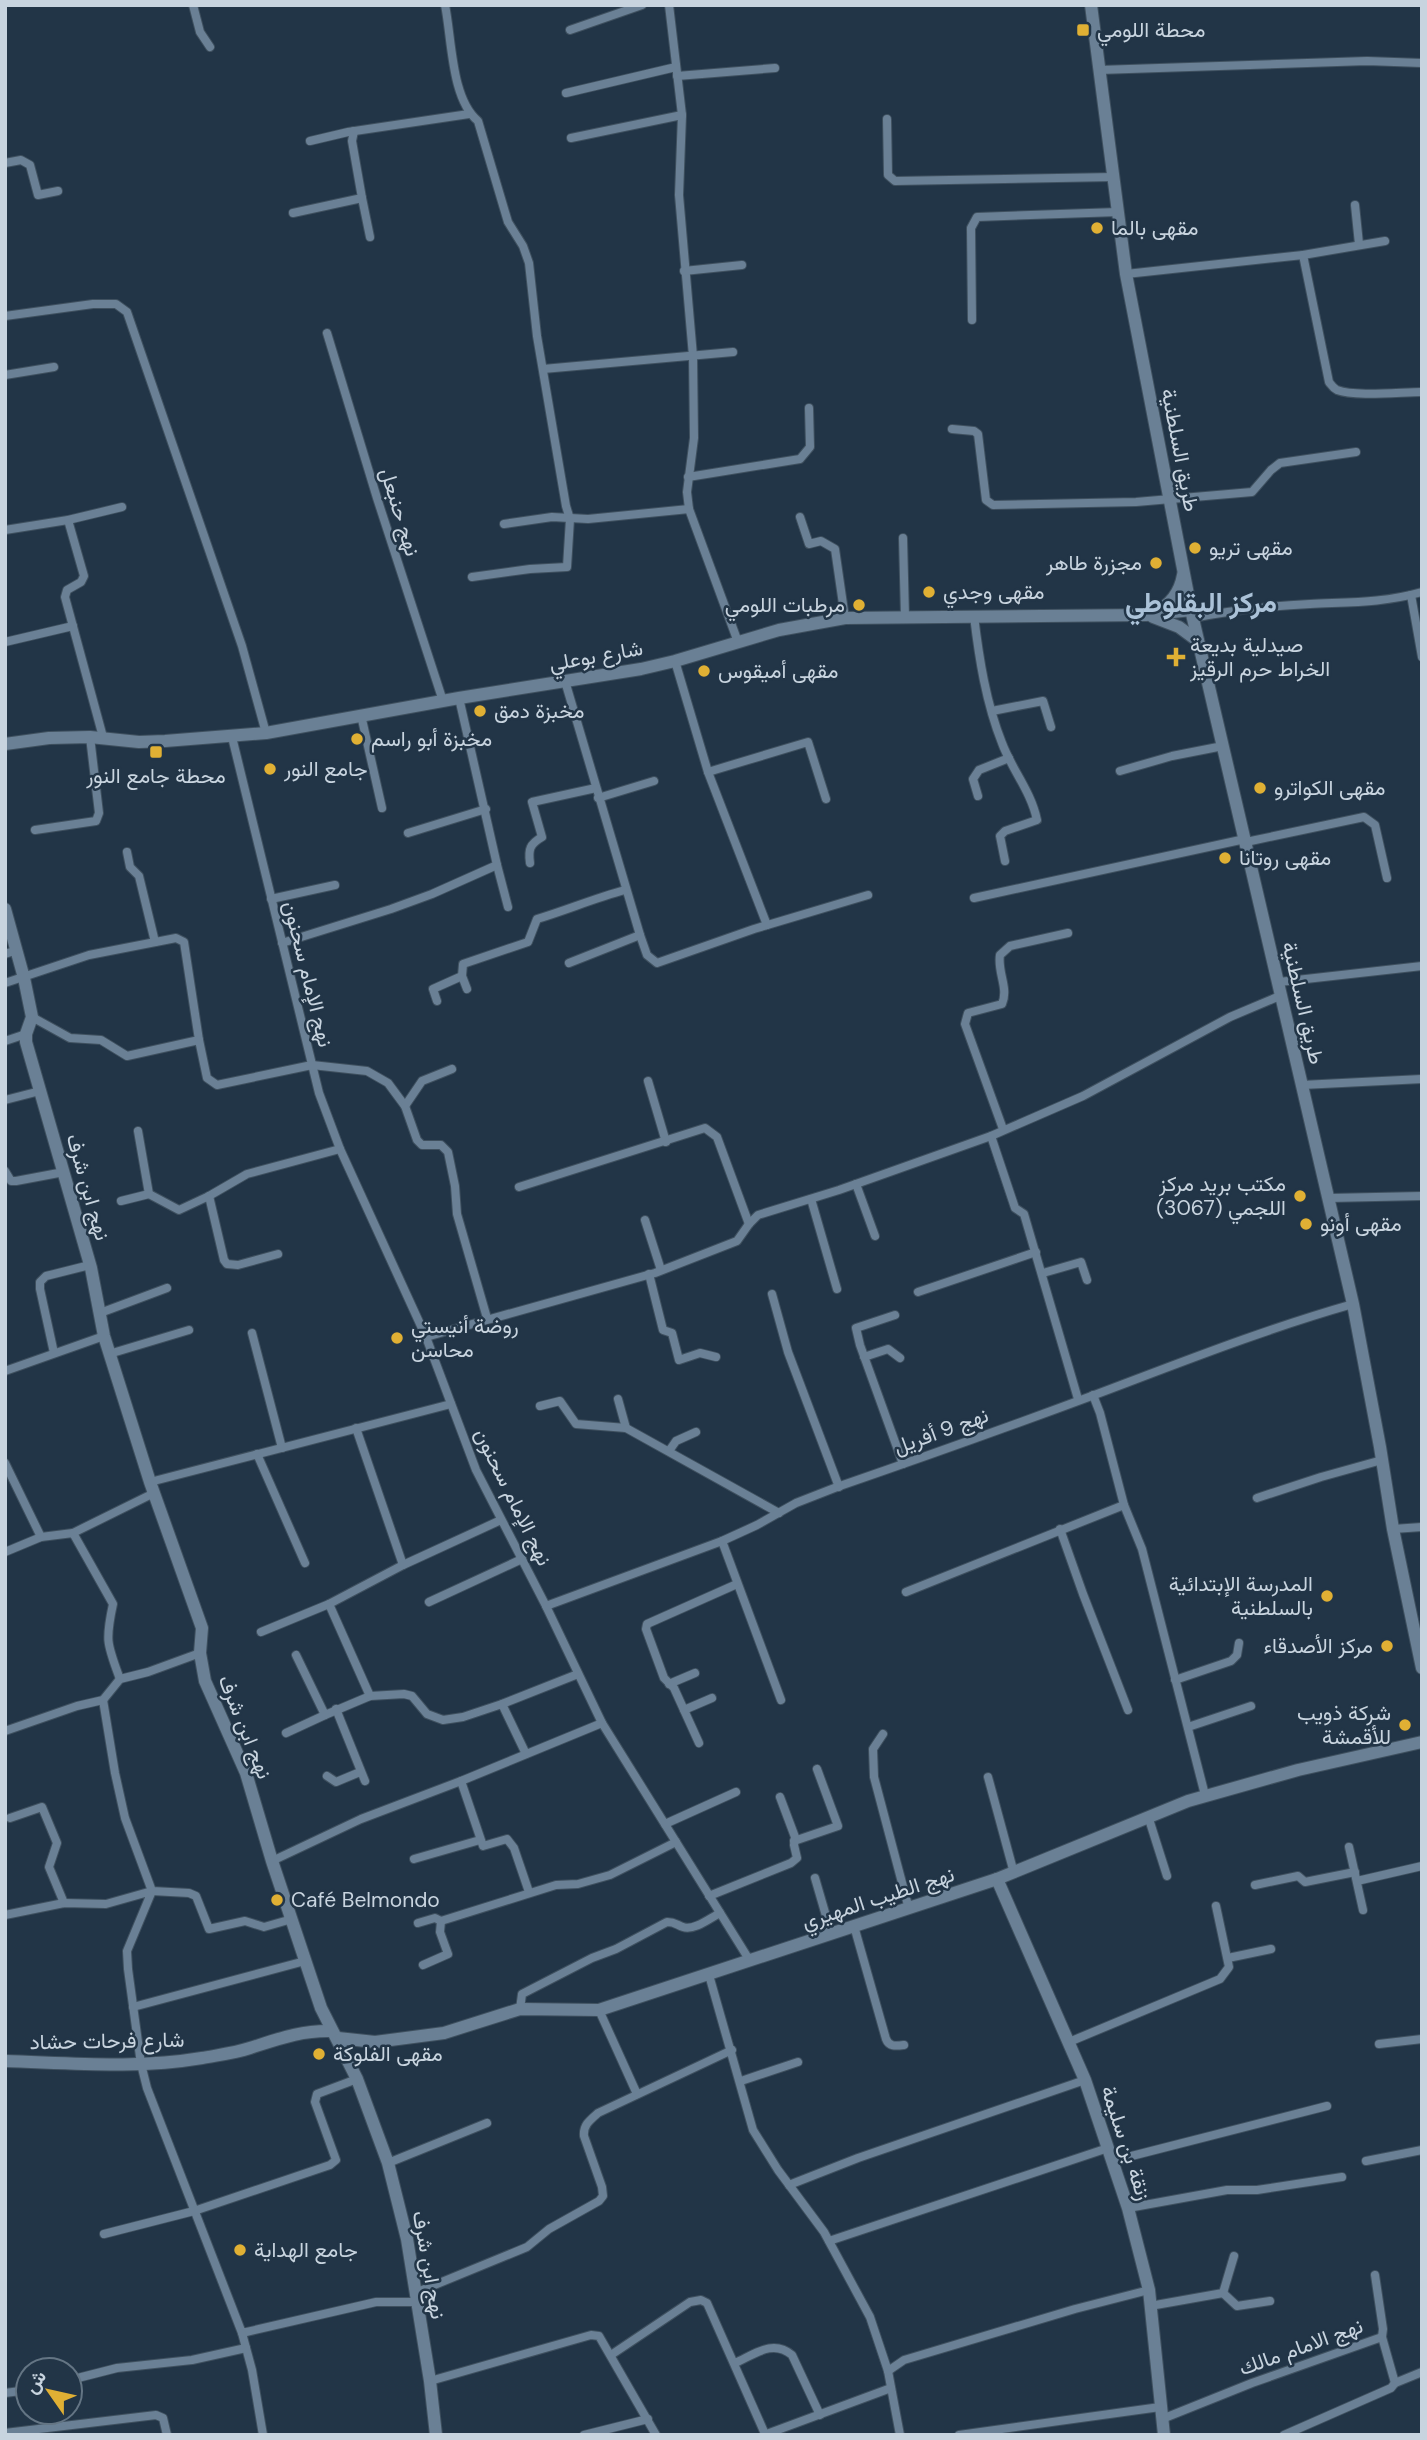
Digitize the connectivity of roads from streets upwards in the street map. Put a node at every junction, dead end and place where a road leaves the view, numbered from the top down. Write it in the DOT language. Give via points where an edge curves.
graph roads {
  1 [pos="193,5"];
  2 [pos="445,5"];
  3 [pos="642,5"];
  4 [pos="669,5"];
  5 [pos="1091,5"];
  6 [pos="570,30"];
  7 [pos="210,47"];
  8 [pos="1422,62"];
  9 [pos="775,68"];
  10 [pos="1099,70"];
  11 [pos="677,71"];
  12 [pos="566,93"];
  13 [pos="470,114"];
  14 [pos="682,115"];
  15 [pos="887,119"];
  16 [pos="354,131"];
  17 [pos="571,138"];
  18 [pos="310,141"];
  19 [pos="5,163"];
  20 [pos="1114,177"];
  21 [pos="58,191"];
  22 [pos="362,198"];
  23 [pos="1355,205"];
  24 [pos="1118,212"];
  25 [pos="293,213"];
  26 [pos="370,237"];
  27 [pos="1385,241"];
  28 [pos="1359,244"];
  29 [pos="1303,255"];
  30 [pos="742,265"];
  31 [pos="684,271"];
  32 [pos="1126,274"];
  33 [pos="5,316"];
  34 [pos="972,320"];
  35 [pos="327,333"];
  36 [pos="733,352"];
  37 [pos="693,355"];
  38 [pos="54,367"];
  39 [pos="543,369"];
  40 [pos="5,375"];
  41 [pos="1422,392"];
  42 [pos="809,408"];
  43 [pos="952,429"];
  44 [pos="1356,453"];
  45 [pos="688,477"];
  46 [pos="1170,500"];
  47 [pos="122,507"];
  48 [pos="689,509"];
  49 [pos="800,517"];
  50 [pos="570,519"];
  51 [pos="68,520"];
  52 [pos="504,524"];
  53 [pos="5,530"];
  54 [pos="903,538"];
  55 [pos="1184,568"];
  56 [pos="472,577"];
  57 [pos="1422,592"];
  58 [pos="1411,595"];
  59 [pos="1192,614"];
  60 [pos="974,615"];
  61 [pos="1146,615"];
  62 [pos="905,617"];
  63 [pos="845,618"];
  64 [pos="73,626"];
  65 [pos="1198,641"];
  66 [pos="5,642"];
  67 [pos="738,642"];
  68 [pos="1422,657"];
  69 [pos="675,661"];
  70 [pos="565,681"];
  71 [pos="459,698"];
  72 [pos="443,701"];
  73 [pos="992,710"];
  74 [pos="361,715"];
  75 [pos="1051,727"];
  76 [pos="266,733"];
  77 [pos="96,737"];
  78 [pos="232,737"];
  79 [pos="5,744"];
  80 [pos="1223,746"];
  81 [pos="1009,758"];
  82 [pos="1120,771"];
  83 [pos="708,772"];
  84 [pos="654,781"];
  85 [pos="597,793"];
  86 [pos="978,796"];
  87 [pos="825,799"];
  88 [pos="382,808"];
  89 [pos="486,809"];
  90 [pos="35,830"];
  91 [pos="408,834"];
  92 [pos="1246,841"];
  93 [pos="127,852"];
  94 [pos="1005,861"];
  95 [pos="530,863"];
  96 [pos="497,865"];
  97 [pos="1387,878"];
  98 [pos="335,885"];
  99 [pos="625,890"];
  100 [pos="868,895"];
  101 [pos="974,898"];
  102 [pos="271,899"];
  103 [pos="508,907"];
  104 [pos="5,909"];
  105 [pos="767,926"];
  106 [pos="1068,933"];
  107 [pos="640,935"];
  108 [pos="155,942"];
  109 [pos="282,943"];
  110 [pos="11,952"];
  111 [pos="569,963"];
  112 [pos="1422,966"];
  113 [pos="462,975"];
  114 [pos="24,978"];
  115 [pos="1279,982"];
  116 [pos="5,984"];
  117 [pos="467,989"];
  118 [pos="1282,995"];
  119 [pos="438,1001"];
  120 [pos="32,1017"];
  121 [pos="26,1034"];
  122 [pos="199,1040"];
  123 [pos="5,1041"];
  124 [pos="312,1065"];
  125 [pos="452,1069"];
  126 [pos="1422,1079"];
  127 [pos="648,1081"];
  128 [pos="1303,1085"];
  129 [pos="40,1091"];
  130 [pos="5,1100"];
  131 [pos="405,1106"];
  132 [pos="1003,1129"];
  133 [pos="138,1131"];
  134 [pos="991,1136"];
  135 [pos="666,1142"];
  136 [pos="340,1149"];
  137 [pos="5,1171"];
  138 [pos="64,1172"];
  139 [pos="856,1184"];
  140 [pos="519,1187"];
  141 [pos="149,1194"];
  142 [pos="209,1196"];
  143 [pos="1422,1196"];
  144 [pos="1329,1198"];
  145 [pos="811,1199"];
  146 [pos="121,1201"];
  147 [pos="645,1220"];
  148 [pos="748,1224"];
  149 [pos="875,1236"];
  150 [pos="1036,1252"];
  151 [pos="278,1254"];
  152 [pos="90,1265"];
  153 [pos="661,1270"];
  154 [pos="1043,1273"];
  155 [pos="649,1274"];
  156 [pos="1087,1280"];
  157 [pos="167,1288"];
  158 [pos="837,1289"];
  159 [pos="918,1292"];
  160 [pos="772,1294"];
  161 [pos="1353,1304"];
  162 [pos="100,1313"];
  163 [pos="895,1315"];
  164 [pos="487,1318"];
  165 [pos="189,1330"];
  166 [pos="252,1333"];
  167 [pos="104,1336"];
  168 [pos="426,1337"];
  169 [pos="54,1353"];
  170 [pos="109,1354"];
  171 [pos="716,1357"];
  172 [pos="864,1357"];
  173 [pos="900,1358"];
  174 [pos="5,1371"];
  175 [pos="1093,1395"];
  176 [pos="618,1399"];
  177 [pos="1078,1399"];
  178 [pos="451,1404"];
  179 [pos="540,1406"];
  180 [pos="356,1428"];
  181 [pos="626,1428"];
  182 [pos="696,1432"];
  183 [pos="282,1448"];
  184 [pos="668,1451"];
  185 [pos="257,1454"];
  186 [pos="1382,1460"];
  187 [pos="5,1463"];
  188 [pos="903,1464"];
  189 [pos="839,1487"];
  190 [pos="152,1488"];
  191 [pos="1257,1498"];
  192 [pos="1124,1505"];
  193 [pos="779,1513"];
  194 [pos="501,1520"];
  195 [pos="1422,1527"];
  196 [pos="1060,1529"];
  197 [pos="1393,1529"];
  198 [pos="73,1533"];
  199 [pos="41,1537"];
  200 [pos="722,1541"];
  201 [pos="5,1552"];
  202 [pos="522,1559"];
  203 [pos="305,1563"];
  204 [pos="403,1565"];
  205 [pos="737,1584"];
  206 [pos="906,1592"];
  207 [pos="429,1602"];
  208 [pos="329,1604"];
  209 [pos="546,1606"];
  210 [pos="261,1632"];
  211 [pos="1239,1643"];
  212 [pos="200,1653"];
  213 [pos="296,1655"];
  214 [pos="1421,1662"];
  215 [pos="695,1673"];
  216 [pos="578,1674"];
  217 [pos="120,1679"];
  218 [pos="1175,1680"];
  219 [pos="669,1684"];
  220 [pos="370,1696"];
  221 [pos="712,1698"];
  222 [pos="103,1700"];
  223 [pos="781,1700"];
  224 [pos="502,1703"];
  225 [pos="1251,1706"];
  226 [pos="336,1709"];
  227 [pos="684,1710"];
  228 [pos="1128,1710"];
  229 [pos="325,1715"];
  230 [pos="602,1723"];
  231 [pos="1188,1727"];
  232 [pos="5,1731"];
  233 [pos="286,1733"];
  234 [pos="883,1734"];
  235 [pos="1422,1742"];
  236 [pos="699,1743"];
  237 [pos="526,1754"];
  238 [pos="817,1769"];
  239 [pos="360,1772"];
  240 [pos="327,1776"];
  241 [pos="988,1777"];
  242 [pos="365,1781"];
  243 [pos="461,1781"];
  244 [pos="736,1792"];
  245 [pos="1205,1795"];
  246 [pos="780,1797"];
  247 [pos="1149,1816"];
  248 [pos="10,1818"];
  249 [pos="665,1824"];
  250 [pos="480,1840"];
  251 [pos="794,1841"];
  252 [pos="676,1842"];
  253 [pos="1349,1847"];
  254 [pos="414,1860"];
  255 [pos="272,1861"];
  256 [pos="1422,1866"];
  257 [pos="1014,1872"];
  258 [pos="1167,1876"];
  259 [pos="1356,1877"];
  260 [pos="815,1878"];
  261 [pos="997,1879"];
  262 [pos="1255,1885"];
  263 [pos="152,1891"];
  264 [pos="528,1892"];
  265 [pos="709,1896"];
  266 [pos="64,1903"];
  267 [pos="1216,1906"];
  268 [pos="909,1909"];
  269 [pos="1363,1910"];
  270 [pos="720,1913"];
  271 [pos="5,1915"];
  272 [pos="292,1919"];
  273 [pos="441,1921"];
  274 [pos="418,1923"];
  275 [pos="855,1926"];
  276 [pos="831,1933"];
  277 [pos="1271,1949"];
  278 [pos="1228,1958"];
  279 [pos="305,1961"];
  280 [pos="750,1961"];
  281 [pos="423,1965"];
  282 [pos="709,1975"];
  283 [pos="133,2007"];
  284 [pos="520,2009"];
  285 [pos="599,2010"];
  286 [pos="335,2034"];
  287 [pos="1422,2039"];
  288 [pos="1069,2042"];
  289 [pos="1379,2044"];
  290 [pos="904,2045"];
  291 [pos="732,2050"];
  292 [pos="5,2062"];
  293 [pos="798,2062"];
  294 [pos="141,2064"];
  295 [pos="357,2079"];
  296 [pos="1084,2080"];
  297 [pos="741,2081"];
  298 [pos="637,2094"];
  299 [pos="1327,2106"];
  300 [pos="487,2123"];
  301 [pos="1108,2148"];
  302 [pos="1422,2150"];
  303 [pos="1112,2161"];
  304 [pos="1366,2161"];
  305 [pos="388,2163"];
  306 [pos="1342,2176"];
  307 [pos="789,2185"];
  308 [pos="1128,2208"];
  309 [pos="194,2211"];
  310 [pos="104,2234"];
  311 [pos="829,2241"];
  312 [pos="1234,2256"];
  313 [pos="1375,2275"];
  314 [pos="1149,2290"];
  315 [pos="1223,2292"];
  316 [pos="416,2298"];
  317 [pos="1270,2301"];
  318 [pos="1150,2306"];
  319 [pos="242,2333"];
  320 [pos="1382,2337"];
  321 [pos="246,2348"];
  322 [pos="611,2355"];
  323 [pos="735,2364"];
  324 [pos="888,2371"];
  325 [pos="1422,2372"];
  326 [pos="84,2376"];
  327 [pos="430,2381"];
  328 [pos="1395,2383"];
  329 [pos="891,2388"];
  330 [pos="1161,2413"];
  331 [pos="820,2415"];
  332 [pos="648,2419"];
  333 [pos="5,2433"];
  334 [pos="167,2435"];
  335 [pos="263,2435"];
  336 [pos="436,2435"];
  337 [pos="584,2435"];
  338 [pos="656,2435"];
  339 [pos="765,2435"];
  340 [pos="900,2435"];
  341 [pos="959,2435"];
  342 [pos="1164,2435"];
  343 [pos="1284,2435"];
  1 -- 7 [label="street" via="200,32"];
  2 -- 13 [label="street" via="456,77"];
  3 -- 6 [label="street"];
  4 -- 11 [label="street"];
  5 -- 10 [label="street, طريق السلطنية"];
  8 -- 10 [label="street"];
  9 -- 11 [label="street"];
  10 -- 20 [label="street, طريق السلطنية"];
  11 -- 12 [label="street"];
  11 -- 14 [label="street"];
  13 -- 16 [label="street"];
  13 -- 39 [label="street" via="478,121 508,222 529,263"];
  14 -- 17 [label="street"];
  14 -- 31 [label="street" via="679,195"];
  15 -- 20 [label="street" via="888,175 895,181"];
  16 -- 18 [label="street"];
  16 -- 22 [label="street"];
  19 -- 21 [label="street" via="21,160 30,165 38,195"];
  20 -- 24 [label="street, طريق السلطنية"];
  22 -- 25 [label="street"];
  22 -- 26 [label="street"];
  23 -- 28 [label="street"];
  24 -- 32 [label="street, طريق السلطنية"];
  24 -- 34 [label="street" via="977,216 971,228"];
  27 -- 28 [label="street"];
  28 -- 29 [label="street"];
  29 -- 32 [label="street"];
  29 -- 41 [label="street" via="1333,387 1367,393"];
  30 -- 31 [label="street"];
  31 -- 37 [label="street"];
  32 -- 46 [label="street, طريق السلطنية"];
  33 -- 76 [label="street" via="93,304 116,304 127,312 242,646"];
  35 -- 72 [label="street, نهج حنبعل"];
  36 -- 37 [label="street"];
  37 -- 39 [label="street"];
  37 -- 45 [label="street" via="694,438"];
  38 -- 40 [label="street"];
  39 -- 50 [label="street"];
  42 -- 45 [label="street" via="811,440 800,459"];
  43 -- 46 [label="street" via="978,434 986,500 991,504"];
  44 -- 46 [label="street" via="1280,463 1252,492"];
  45 -- 48 [label="street"];
  46 -- 55 [label="street, طريق السلطنية"];
  47 -- 51 [label="street"];
  48 -- 50 [label="street"];
  48 -- 67 [label="street"];
  49 -- 63 [label="street" via="809,544 821,541 835,549"];
  50 -- 52 [label="street"];
  50 -- 56 [label="street" via="567,567"];
  51 -- 53 [label="street"];
  51 -- 64 [label="street" via="84,576 65,594"];
  54 -- 62 [label="street"];
  55 -- 59 [label="street, طريق السلطنية"];
  55 -- 61 [label="street" via="1169,603"];
  57 -- 58 [label="street"];
  58 -- 59 [label="street" via="1379,602"];
  58 -- 68 [label="street"];
  59 -- 61 [label="street, شارع بوعلي"];
  59 -- 65 [label="street, طريق السلطنية"];
  60 -- 61 [label="street, شارع بوعلي"];
  60 -- 62 [label="street, شارع بوعلي"];
  60 -- 73 [label="street"];
  61 -- 65 [label="street" via="1180,626"];
  62 -- 63 [label="street, شارع بوعلي"];
  63 -- 67 [label="street, شارع بوعلي"];
  64 -- 66 [label="street"];
  64 -- 77 [label="street"];
  65 -- 80 [label="street, طريق السلطنية"];
  67 -- 69 [label="street, شارع بوعلي"];
  69 -- 70 [label="street, شارع بوعلي"];
  69 -- 83 [label="street"];
  70 -- 71 [label="street, شارع بوعلي"];
  70 -- 85 [label="street"];
  71 -- 72 [label="street, شارع بوعلي"];
  71 -- 89 [label="street"];
  72 -- 74 [label="street, شارع بوعلي"];
  73 -- 75 [label="street" via="1043,701"];
  73 -- 81 [label="street"];
  74 -- 76 [label="street, شارع بوعلي"];
  74 -- 88 [label="street"];
  76 -- 78 [label="street, شارع بوعلي"];
  77 -- 78 [label="street, شارع بوعلي" via="139,741"];
  77 -- 79 [label="street, شارع بوعلي"];
  77 -- 90 [label="street" via="96,821"];
  78 -- 102 [label="street, نهج الإمام سحنون"];
  80 -- 82 [label="street"];
  80 -- 92 [label="street, طريق السلطنية"];
  81 -- 86 [label="street" via="979,770 973,779"];
  81 -- 94 [label="street" via="1026,786 1037,820 1000,836"];
  83 -- 87 [label="street" via="808,742"];
  83 -- 105 [label="street"];
  84 -- 85 [label="street"];
  85 -- 95 [label="street" via="532,802 542,837 531,844"];
  85 -- 99 [label="street"];
  89 -- 91 [label="street"];
  89 -- 96 [label="street"];
  92 -- 97 [label="street" via="1364,817 1375,824"];
  92 -- 101 [label="street"];
  92 -- 115 [label="street, طريق السلطنية"];
  93 -- 108 [label="street" via="130,867 139,876"];
  96 -- 103 [label="street"];
  96 -- 109 [label="street" via="391,909"];
  98 -- 102 [label="street"];
  99 -- 107 [label="street"];
  99 -- 113 [label="street" via="537,919 528,942 463,964"];
  100 -- 105 [label="street"];
  102 -- 109 [label="street, نهج الإمام سحنون"];
  104 -- 110 [label="street"];
  105 -- 107 [label="street" via="657,963 647,955"];
  106 -- 132 [label="street" via="1010,946 998,963 1005,995 1002,1003 968,1013 965,1024"];
  107 -- 111 [label="street"];
  108 -- 114 [label="street" via="89,955"];
  108 -- 122 [label="street" via="176,938 184,942"];
  109 -- 124 [label="street, نهج الإمام سحنون"];
  110 -- 114 [label="street"];
  112 -- 115 [label="street"];
  113 -- 117 [label="street"];
  113 -- 119 [label="street" via="433,989"];
  114 -- 116 [label="street"];
  114 -- 120 [label="street"];
  115 -- 118 [label="street, طريق السلطنية"];
  118 -- 128 [label="street, طريق السلطنية"];
  118 -- 132 [label="street" via="1230,1017 1083,1096"];
  120 -- 121 [label="street"];
  120 -- 122 [label="street" via="70,1038 100,1040 127,1056"];
  121 -- 123 [label="street"];
  121 -- 129 [label="street, نهج ابن شرف"];
  122 -- 124 [label="street" via="207,1078 217,1086"];
  124 -- 131 [label="street" via="367,1070 388,1083"];
  124 -- 136 [label="street, نهج الإمام سحنون"];
  125 -- 131 [label="street" via="422,1080"];
  126 -- 128 [label="street"];
  127 -- 135 [label="street"];
  128 -- 144 [label="street, طريق السلطنية"];
  129 -- 130 [label="street"];
  129 -- 138 [label="street, نهج ابن شرف"];
  131 -- 164 [label="street" via="417,1140 422,1145 441,1145 448,1152 457,1214"];
  132 -- 134 [label="street"];
  133 -- 141 [label="street"];
  134 -- 139 [label="street"];
  134 -- 150 [label="street" via="1015,1208 1024,1214"];
  135 -- 140 [label="street"];
  135 -- 148 [label="street" via="705,1128 718,1137"];
  136 -- 142 [label="street" via="247,1174"];
  136 -- 168 [label="street, نهج الإمام سحنون"];
  137 -- 138 [label="street" via="11,1181"];
  138 -- 152 [label="street, نهج ابن شرف"];
  139 -- 145 [label="street"];
  139 -- 149 [label="street"];
  141 -- 142 [label="street" via="179,1210"];
  141 -- 146 [label="street"];
  142 -- 151 [label="street" via="228,1264"];
  143 -- 144 [label="street"];
  144 -- 161 [label="street, طريق السلطنية"];
  145 -- 148 [label="street" via="758,1215"];
  145 -- 158 [label="street"];
  147 -- 153 [label="street"];
  148 -- 153 [label="street" via="737,1241"];
  150 -- 154 [label="street"];
  150 -- 159 [label="street"];
  152 -- 162 [label="street, نهج ابن شرف"];
  152 -- 169 [label="street" via="46,1276 40,1282"];
  153 -- 155 [label="street"];
  154 -- 156 [label="street" via="1081,1262"];
  154 -- 177 [label="street"];
  155 -- 164 [label="street"];
  155 -- 171 [label="street" via="663,1330 672,1334 679,1360 700,1353"];
  157 -- 162 [label="street"];
  160 -- 189 [label="street" via="788,1352"];
  161 -- 175 [label="street, نهج 9 أفريل" via="1292,1321"];
  161 -- 186 [label="street, طريق السلطنية"];
  162 -- 167 [label="street, نهج ابن شرف"];
  163 -- 172 [label="street" via="856,1328"];
  164 -- 168 [label="street"];
  165 -- 170 [label="street"];
  166 -- 183 [label="street"];
  167 -- 169 [label="street"];
  167 -- 170 [label="street, نهج ابن شرف"];
  168 -- 178 [label="street, نهج الإمام سحنون"];
  169 -- 174 [label="street"];
  170 -- 190 [label="street, نهج ابن شرف"];
  172 -- 173 [label="street" via="888,1349"];
  172 -- 188 [label="street"];
  175 -- 177 [label="street, نهج 9 أفريل"];
  175 -- 192 [label="street"];
  176 -- 181 [label="street"];
  177 -- 188 [label="street, نهج 9 أفريل"];
  178 -- 180 [label="street"];
  178 -- 194 [label="street, نهج الإمام سحنون"];
  179 -- 181 [label="street" via="560,1401 576,1423"];
  180 -- 183 [label="street"];
  180 -- 204 [label="street"];
  181 -- 184 [label="street"];
  182 -- 184 [label="street" via="676,1441"];
  183 -- 185 [label="street"];
  184 -- 193 [label="street"];
  185 -- 190 [label="street"];
  185 -- 203 [label="street"];
  186 -- 191 [label="street"];
  186 -- 197 [label="street, طريق السلطنية"];
  187 -- 199 [label="street"];
  188 -- 189 [label="street, نهج 9 أفريل"];
  189 -- 193 [label="street, نهج 9 أفريل"];
  190 -- 198 [label="street"];
  190 -- 212 [label="street, نهج ابن شرف" via="202,1628"];
  192 -- 196 [label="street"];
  192 -- 218 [label="street" via="1142,1549"];
  193 -- 200 [label="street, نهج 9 أفريل"];
  194 -- 202 [label="street, نهج الإمام سحنون"];
  194 -- 204 [label="street"];
  195 -- 197 [label="street"];
  196 -- 206 [label="street"];
  196 -- 228 [label="street"];
  197 -- 214 [label="street"];
  198 -- 199 [label="street"];
  198 -- 217 [label="street" via="113,1604 106,1636"];
  199 -- 201 [label="street"];
  200 -- 205 [label="street"];
  200 -- 209 [label="street, نهج 9 أفريل"];
  202 -- 207 [label="street"];
  202 -- 209 [label="street, نهج الإمام سحنون"];
  204 -- 208 [label="street"];
  205 -- 219 [label="street" via="647,1624"];
  205 -- 223 [label="street"];
  208 -- 210 [label="street"];
  208 -- 220 [label="street"];
  209 -- 216 [label="street, نهج الإمام سحنون"];
  211 -- 218 [label="street" via="1231,1661"];
  212 -- 217 [label="street"];
  212 -- 255 [label="street, نهج ابن شرف" via="205,1681 246,1773"];
  213 -- 229 [label="street"];
  215 -- 219 [label="street"];
  216 -- 224 [label="street"];
  216 -- 230 [label="street, نهج الإمام سحنون"];
  217 -- 222 [label="street"];
  218 -- 231 [label="street"];
  219 -- 227 [label="street"];
  220 -- 224 [label="street" via="412,1696 427,1714 443,1720"];
  220 -- 226 [label="street"];
  221 -- 227 [label="street"];
  222 -- 232 [label="street"];
  222 -- 263 [label="street" via="125,1818"];
  224 -- 237 [label="street"];
  225 -- 231 [label="street"];
  226 -- 229 [label="street"];
  226 -- 239 [label="street"];
  227 -- 236 [label="street"];
  229 -- 233 [label="street"];
  230 -- 237 [label="street"];
  230 -- 249 [label="street, نهج الإمام سحنون"];
  231 -- 245 [label="street"];
  234 -- 268 [label="street" via="871,1760"];
  235 -- 245 [label="street, نهج الطيب المهيري"];
  237 -- 243 [label="street"];
  238 -- 251 [label="street" via="838,1826"];
  239 -- 240 [label="street" via="336,1782"];
  239 -- 242 [label="street"];
  241 -- 257 [label="street"];
  243 -- 250 [label="street"];
  243 -- 255 [label="street" via="361,1819"];
  244 -- 249 [label="street"];
  245 -- 247 [label="street, نهج الطيب المهيري"];
  246 -- 251 [label="street"];
  247 -- 257 [label="street, نهج الطيب المهيري"];
  247 -- 258 [label="street"];
  248 -- 266 [label="street" via="42,1807 57,1843 49,1867"];
  249 -- 252 [label="street, نهج الإمام سحنون"];
  250 -- 254 [label="street"];
  250 -- 264 [label="street" via="483,1846 508,1839"];
  251 -- 265 [label="street" via="797,1858 791,1863"];
  252 -- 264 [label="street" via="610,1875"];
  252 -- 265 [label="street, نهج الإمام سحنون"];
  253 -- 259 [label="street"];
  255 -- 272 [label="street, نهج ابن شرف"];
  256 -- 259 [label="street"];
  257 -- 261 [label="street, نهج الطيب المهيري"];
  259 -- 262 [label="street" via="1305,1882 1298,1876"];
  259 -- 269 [label="street"];
  260 -- 276 [label="street"];
  261 -- 268 [label="street, نهج الطيب المهيري"];
  261 -- 288 [label="street, زنقة بن سليمة"];
  263 -- 266 [label="street" via="106,1903"];
  263 -- 272 [label="street" via="196,1896 209,1929 246,1921 264,1927"];
  263 -- 283 [label="street" via="127,1951"];
  264 -- 273 [label="street"];
  265 -- 270 [label="street, نهج الإمام سحنون"];
  266 -- 271 [label="street"];
  267 -- 278 [label="street"];
  268 -- 275 [label="street, نهج الطيب المهيري"];
  270 -- 280 [label="street, نهج الإمام سحنون"];
  270 -- 284 [label="street" via="692,1928 667,1922 522,1994"];
  272 -- 279 [label="street, نهج ابن شرف"];
  273 -- 274 [label="street" via="435,1918"];
  273 -- 281 [label="street" via="448,1954"];
  275 -- 276 [label="street, نهج الطيب المهيري"];
  275 -- 290 [label="street" via="886,2039"];
  276 -- 280 [label="street, نهج الطيب المهيري"];
  277 -- 278 [label="street"];
  278 -- 288 [label="street" via="1229,1967 1220,1979"];
  279 -- 283 [label="street"];
  279 -- 286 [label="street, نهج ابن شرف"];
  280 -- 282 [label="street, نهج الطيب المهيري"];
  282 -- 285 [label="street, نهج الطيب المهيري"];
  282 -- 291 [label="street"];
  283 -- 294 [label="street"];
  284 -- 285 [label="street, نهج الطيب المهيري"];
  284 -- 286 [label="street, نهج الطيب المهيري" via="443,2033 375,2042"];
  285 -- 298 [label="street"];
  286 -- 294 [label="street, شارع فرحات حشاد" via="301,2033 247,2049"];
  286 -- 295 [label="street, نهج ابن شرف"];
  287 -- 289 [label="street"];
  288 -- 296 [label="street, زنقة بن سليمة"];
  291 -- 297 [label="street"];
  291 -- 298 [label="street"];
  292 -- 294 [label="street, شارع فرحات حشاد"];
  293 -- 297 [label="street"];
  294 -- 309 [label="street"];
  295 -- 305 [label="street, نهج ابن شرف"];
  295 -- 309 [label="street" via="317,2094 315,2102 335,2160 330,2165"];
  296 -- 301 [label="street, زنقة بن سليمة"];
  296 -- 307 [label="street"];
  297 -- 307 [label="street" via="753,2130"];
  298 -- 316 [label="street" via="598,2113 584,2130 603,2187 599,2201 527,2247"];
  299 -- 303 [label="street"];
  300 -- 305 [label="street"];
  301 -- 303 [label="street, زنقة بن سليمة"];
  301 -- 311 [label="street"];
  302 -- 304 [label="street"];
  303 -- 308 [label="street, زنقة بن سليمة"];
  305 -- 316 [label="street, نهج ابن شرف"];
  306 -- 308 [label="street"];
  307 -- 311 [label="street"];
  308 -- 314 [label="street, زنقة بن سليمة"];
  309 -- 310 [label="street"];
  309 -- 319 [label="street"];
  311 -- 324 [label="street" via="870,2318"];
  312 -- 315 [label="street"];
  313 -- 320 [label="street"];
  314 -- 318 [label="street, زنقة بن سليمة"];
  314 -- 324 [label="street" via="904,2360"];
  315 -- 317 [label="street" via="1237,2306"];
  315 -- 318 [label="street"];
  316 -- 319 [label="street" via="376,2302"];
  316 -- 327 [label="street, نهج ابن شرف"];
  318 -- 330 [label="street, زنقة بن سليمة"];
  319 -- 321 [label="street"];
  320 -- 328 [label="street, نهج الامام مالك"];
  320 -- 330 [label="street, نهج الامام مالك"];
  321 -- 326 [label="street"];
  321 -- 335 [label="street"];
  322 -- 323 [label="street" via="690,2302 701,2300 707,2303"];
  322 -- 327 [label="street" via="599,2336 591,2335"];
  322 -- 332 [label="street"];
  323 -- 331 [label="street" via="772,2346 785,2349"];
  323 -- 339 [label="street"];
  324 -- 329 [label="street"];
  325 -- 328 [label="street"];
  327 -- 336 [label="street, نهج ابن شرف"];
  328 -- 343 [label="street"];
  329 -- 331 [label="street"];
  329 -- 340 [label="street"];
  330 -- 341 [label="street, نهج الامام مالك"];
  330 -- 342 [label="street, زنقة بن سليمة"];
  331 -- 339 [label="street"];
  332 -- 337 [label="street"];
  332 -- 338 [label="street"];
  333 -- 334 [label="street" via="156,2415 163,2417"];
}
